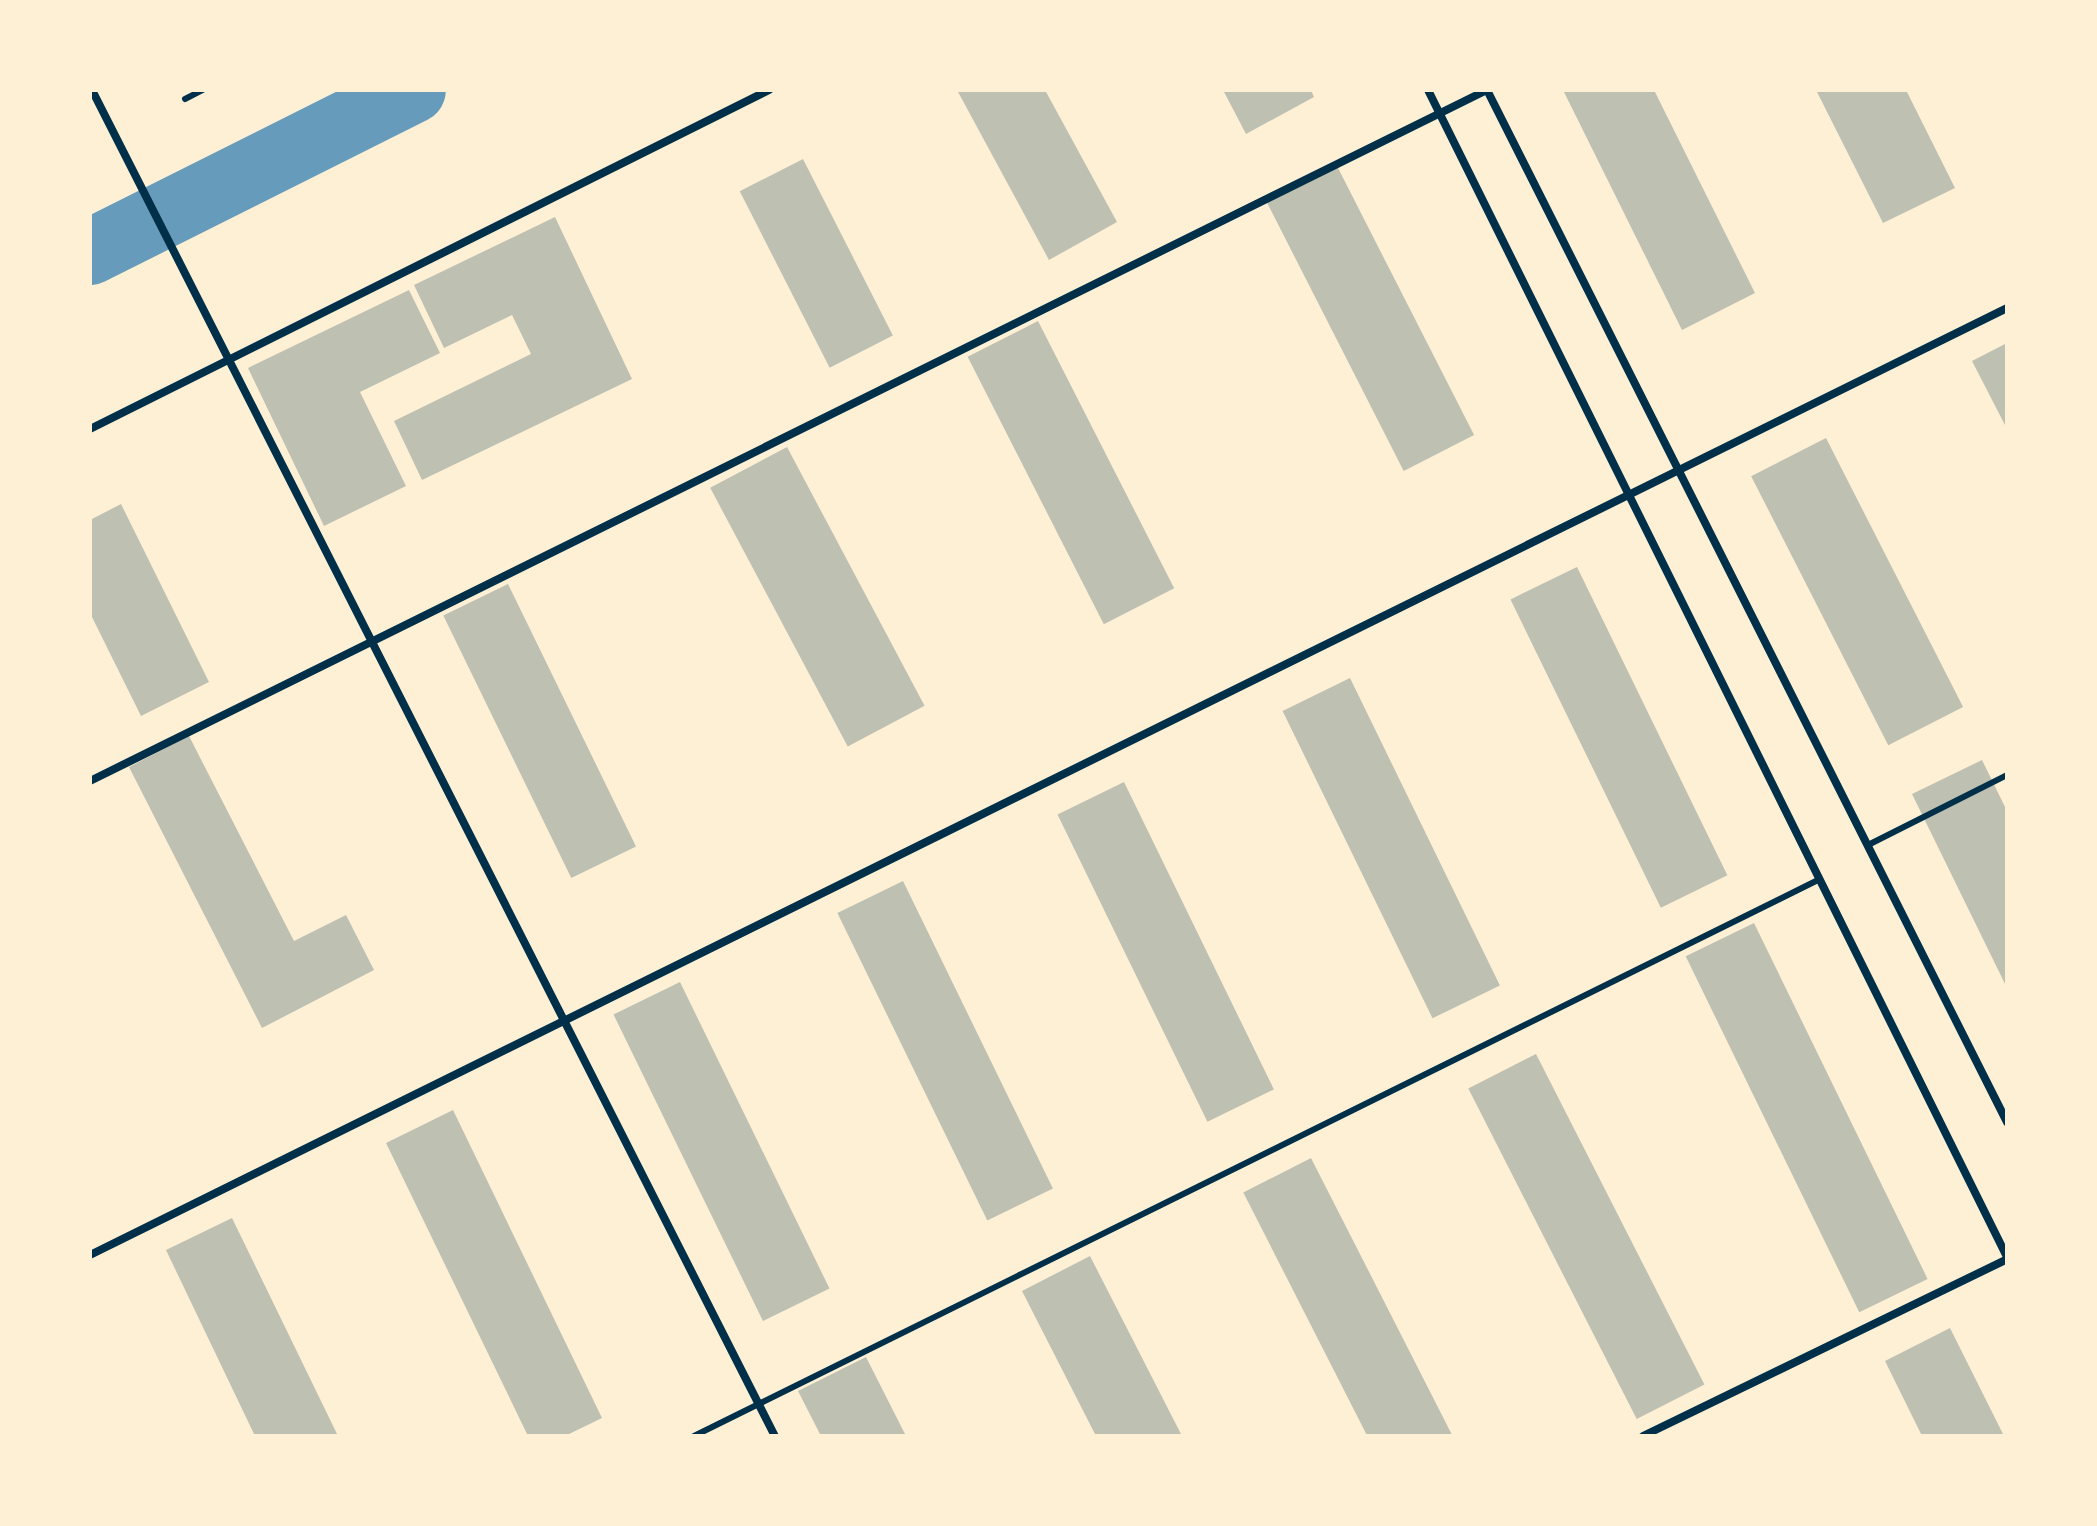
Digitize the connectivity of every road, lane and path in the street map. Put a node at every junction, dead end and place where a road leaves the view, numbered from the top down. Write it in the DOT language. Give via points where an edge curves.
graph roads {
  1 [pos="203,90"];
  2 [pos="769,90"];
  3 [pos="1428,90"];
  4 [pos="1487,90"];
  5 [pos="94,93"];
  6 [pos="185,99"];
  7 [pos="1440,113"];
  8 [pos="2007,308"];
  9 [pos="227,362"];
  10 [pos="90,429"];
  11 [pos="1679,469"];
  12 [pos="1630,494"];
  13 [pos="369,643"];
  14 [pos="2007,775"];
  15 [pos="90,781"];
  16 [pos="1868,845"];
  17 [pos="1818,880"];
  18 [pos="560,1023"];
  19 [pos="2007,1122"];
  20 [pos="90,1255"];
  21 [pos="2007,1258"];
  22 [pos="759,1404"];
  23 [pos="694,1436"];
  24 [pos="775,1436"];
  25 [pos="1643,1436"];
  1 -- 6 [label="lane"];
  2 -- 9 [label="street"];
  3 -- 7 [label="street"];
  4 -- 7 [label="street"];
  4 -- 11 [label="street"];
  5 -- 9 [label="street"];
  7 -- 12 [label="street"];
  7 -- 13 [label="street"];
  8 -- 11 [label="street"];
  9 -- 10 [label="street"];
  9 -- 13 [label="street"];
  11 -- 12 [label="street"];
  11 -- 16 [label="street"];
  12 -- 17 [label="street"];
  12 -- 18 [label="street"];
  13 -- 15 [label="street"];
  13 -- 18 [label="street"];
  14 -- 16 [label="lane"];
  16 -- 19 [label="street"];
  17 -- 21 [label="street"];
  17 -- 22 [label="lane"];
  18 -- 20 [label="street"];
  18 -- 22 [label="street"];
  21 -- 25 [label="street"];
  22 -- 23 [label="lane"];
  22 -- 24 [label="street"];
}
